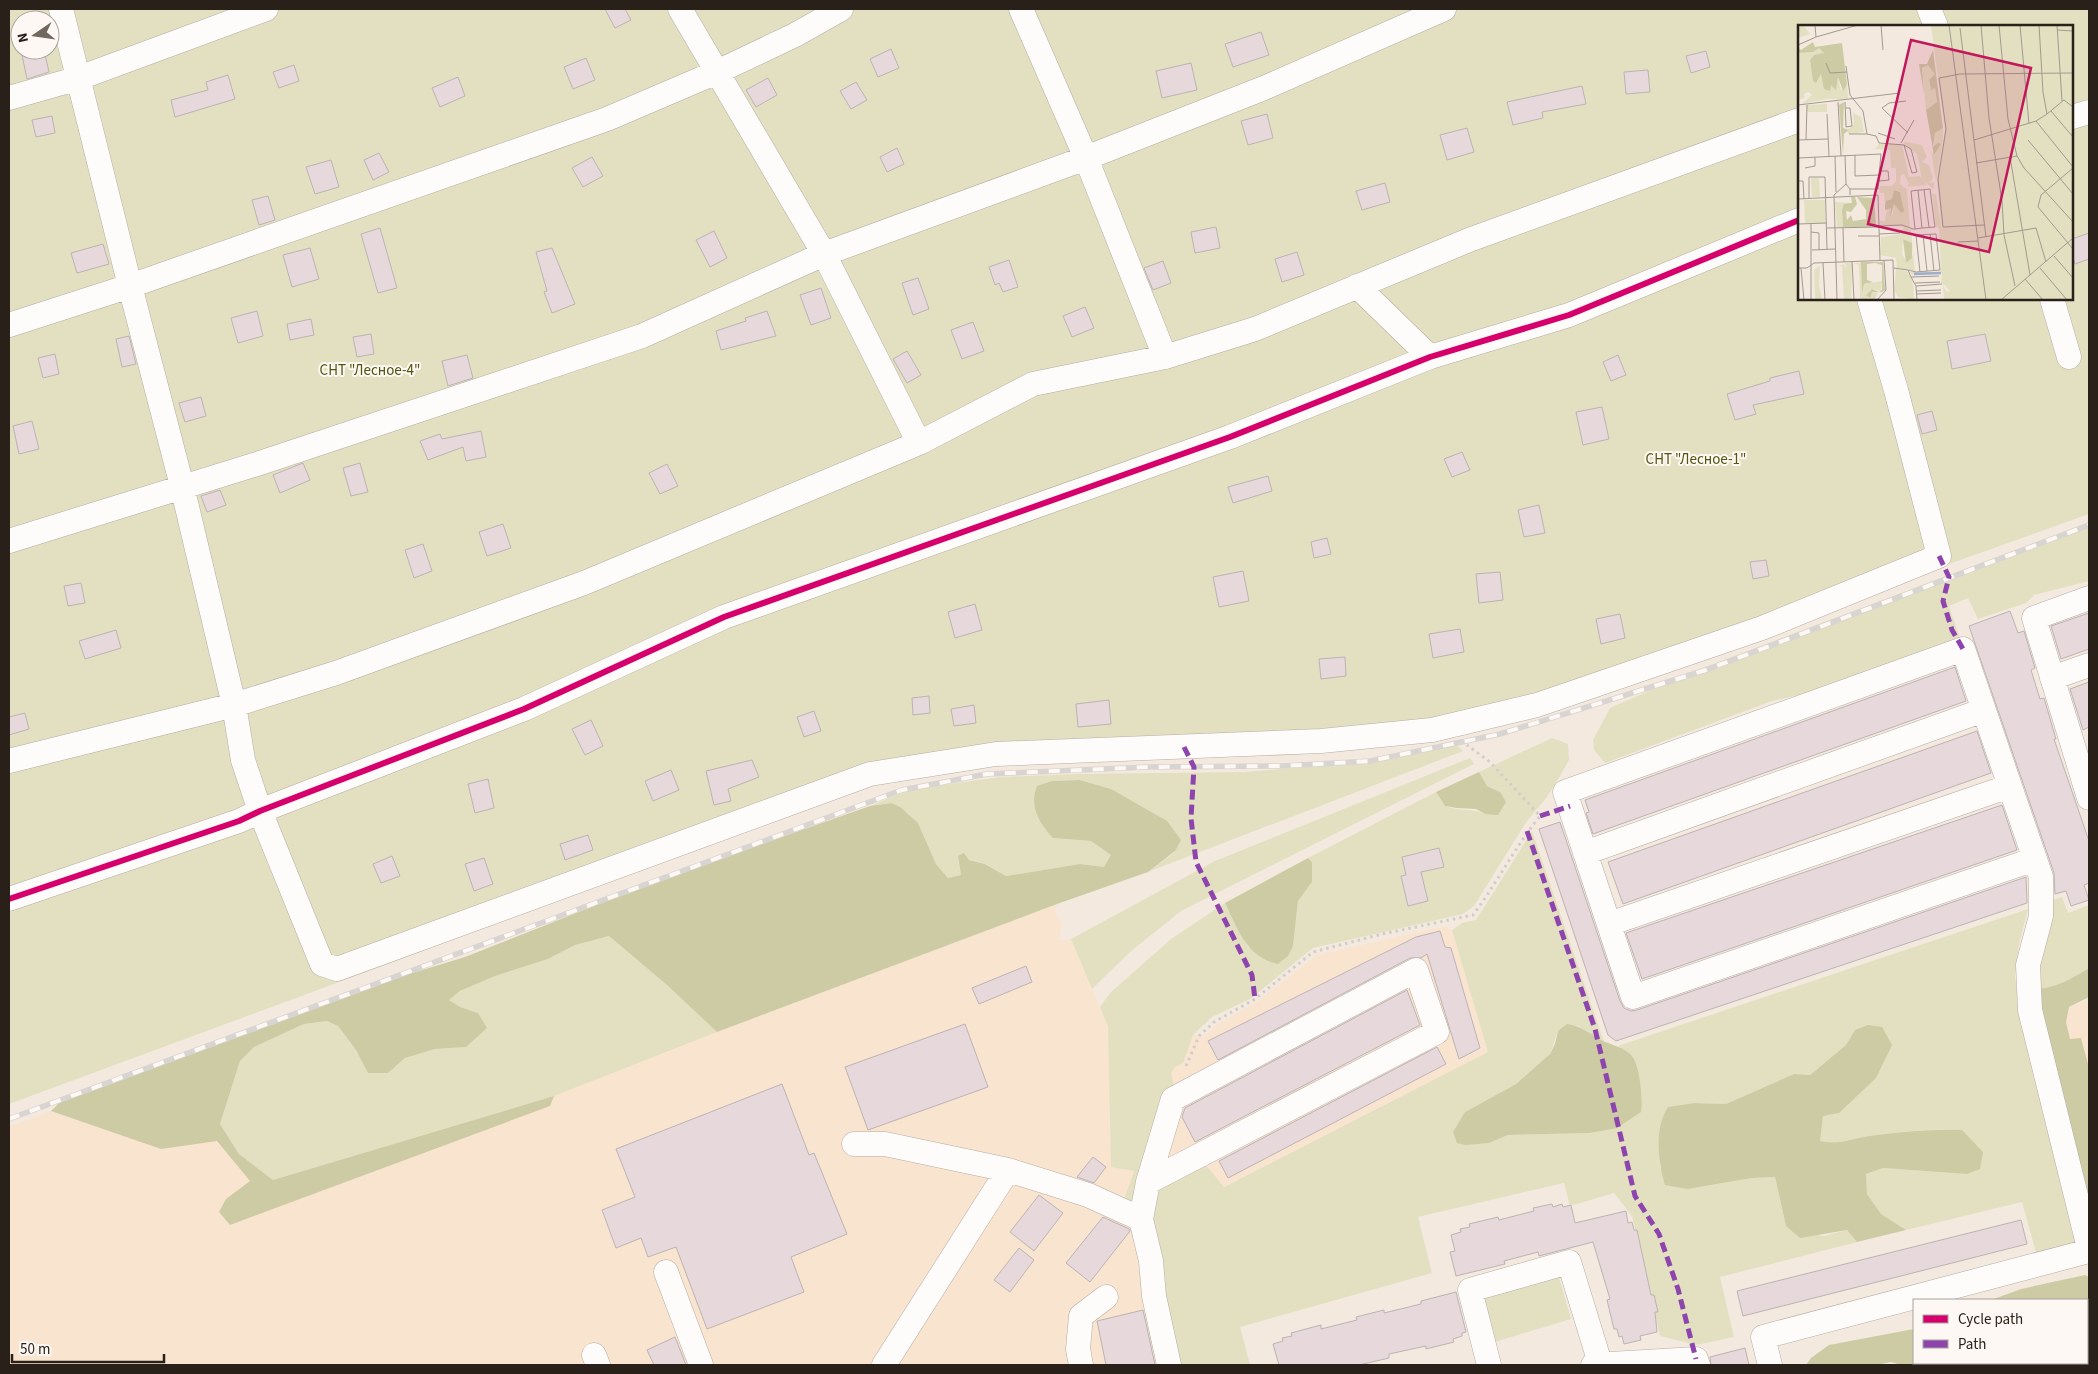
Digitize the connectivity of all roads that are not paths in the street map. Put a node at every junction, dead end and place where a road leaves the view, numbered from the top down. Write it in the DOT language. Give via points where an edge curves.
graph roads {
  1 [pos="62,9"];
  2 [pos="266,9"];
  3 [pos="680,9"];
  4 [pos="841,9"];
  5 [pos="1021,9"];
  6 [pos="1444,9"];
  7 [pos="1929,9"];
  8 [pos="1936,25"];
  9 [pos="717,72"];
  10 [pos="79,78"];
  11 [pos="9,98"];
  12 [pos="2089,112"];
  13 [pos="2073,117"];
  14 [pos="1798,120"];
  15 [pos="1086,158"];
  16 [pos="1798,220"];
  17 [pos="824,254"];
  18 [pos="130,286"];
  19 [pos="1357,286"];
  20 [pos="1869,300"];
  21 [pos="2052,300"];
  22 [pos="9,326"];
  23 [pos="1165,357"];
  24 [pos="1430,357"];
  25 [pos="2069,357"];
  26 [pos="919,443"];
  27 [pos="182,486"];
  28 [pos="9,541"];
  29 [pos="2089,598"];
  30 [pos="2089,665"];
  31 [pos="2052,678"];
  32 [pos="234,705"];
  33 [pos="1984,710"];
  34 [pos="2083,755"];
  35 [pos="9,761"];
  36 [pos="2010,786"];
  37 [pos="2089,798"];
  38 [pos="260,810"];
  39 [pos="1585,853"];
  40 [pos="2035,859"];
  41 [pos="9,899"];
  42 [pos="1609,924"];
  43 [pos="854,1144"];
  44 [pos="1008,1170"];
  45 [pos="1148,1182"];
  46 [pos="1141,1219"];
  47 [pos="2089,1250"];
  48 [pos="666,1272"];
  49 [pos="1106,1297"];
  50 [pos="1596,1364"];
  51 [pos="701,1365"];
  52 [pos="884,1365"];
  53 [pos="1081,1365"];
  54 [pos="1169,1365"];
  55 [pos="1489,1365"];
  56 [pos="1698,1365"];
  57 [pos="1770,1365"];
  1 -- 10 [label="street"];
  2 -- 10 [label="street"];
  3 -- 9 [label="street"];
  4 -- 9 [label="street" via="795,36"];
  5 -- 15 [label="street"];
  6 -- 15 [label="street" via="1264,88"];
  7 -- 8 [label="street"];
  9 -- 17 [label="street"];
  9 -- 18 [label="street" via="607,119"];
  10 -- 11 [label="street"];
  10 -- 18 [label="street"];
  12 -- 13 [label="street"];
  14 -- 19 [label="street" via="1469,240"];
  15 -- 17 [label="street"];
  15 -- 23 [label="street"];
  16 -- 24 [label="street" via="1569,314"];
  17 -- 26 [label="street"];
  17 -- 27 [label="street" via="642,336"];
  18 -- 22 [label="street"];
  18 -- 27 [label="street"];
  19 -- 23 [label="street" via="1255,328"];
  19 -- 24 [label="street"];
  20 -- 38 [label="street" via="1938,556 1762,628 1536,704 1423,731 1321,742 996,754 870,774 337,969 322,964"];
  21 -- 25 [label="street"];
  23 -- 26 [label="street" via="1033,384"];
  24 -- 38 [label="street" via="1230,437 724,617 524,709"];
  26 -- 32 [label="street" via="584,583"];
  27 -- 28 [label="street"];
  27 -- 32 [label="street"];
  29 -- 31 [label="street" via="2034,618"];
  30 -- 31 [label="street"];
  31 -- 34 [label="street"];
  32 -- 35 [label="street"];
  32 -- 38 [label="street" via="243,760"];
  33 -- 36 [label="street"];
  33 -- 39 [label="street"];
  33 -- 39 [label="street" via="1963,649 1954,652 1565,792"];
  34 -- 37 [label="street"];
  36 -- 40 [label="street"];
  36 -- 42 [label="street"];
  38 -- 41 [label="street" via="239,821"];
  39 -- 42 [label="street"];
  40 -- 42 [label="street" via="1633,997"];
  40 -- 47 [label="street" via="2041,877 2041,916 2028,965 2030,1010"];
  43 -- 44 [label="street" via="885,1144"];
  44 -- 46 [label="street" via="1088,1194"];
  44 -- 52 [label="street"];
  45 -- 45 [label="street" via="1173,1099 1416,970 1437,1032"];
  45 -- 46 [label="street"];
  46 -- 54 [label="street"];
  47 -- 57 [label="street" via="1763,1337"];
  48 -- 51 [label="street"];
  49 -- 53 [label="street" via="1081,1316 1078,1349"];
  50 -- 55 [label="street" via="1569,1262 1470,1290"];
  50 -- 56 [label="street" via="1696,1360"];
}
